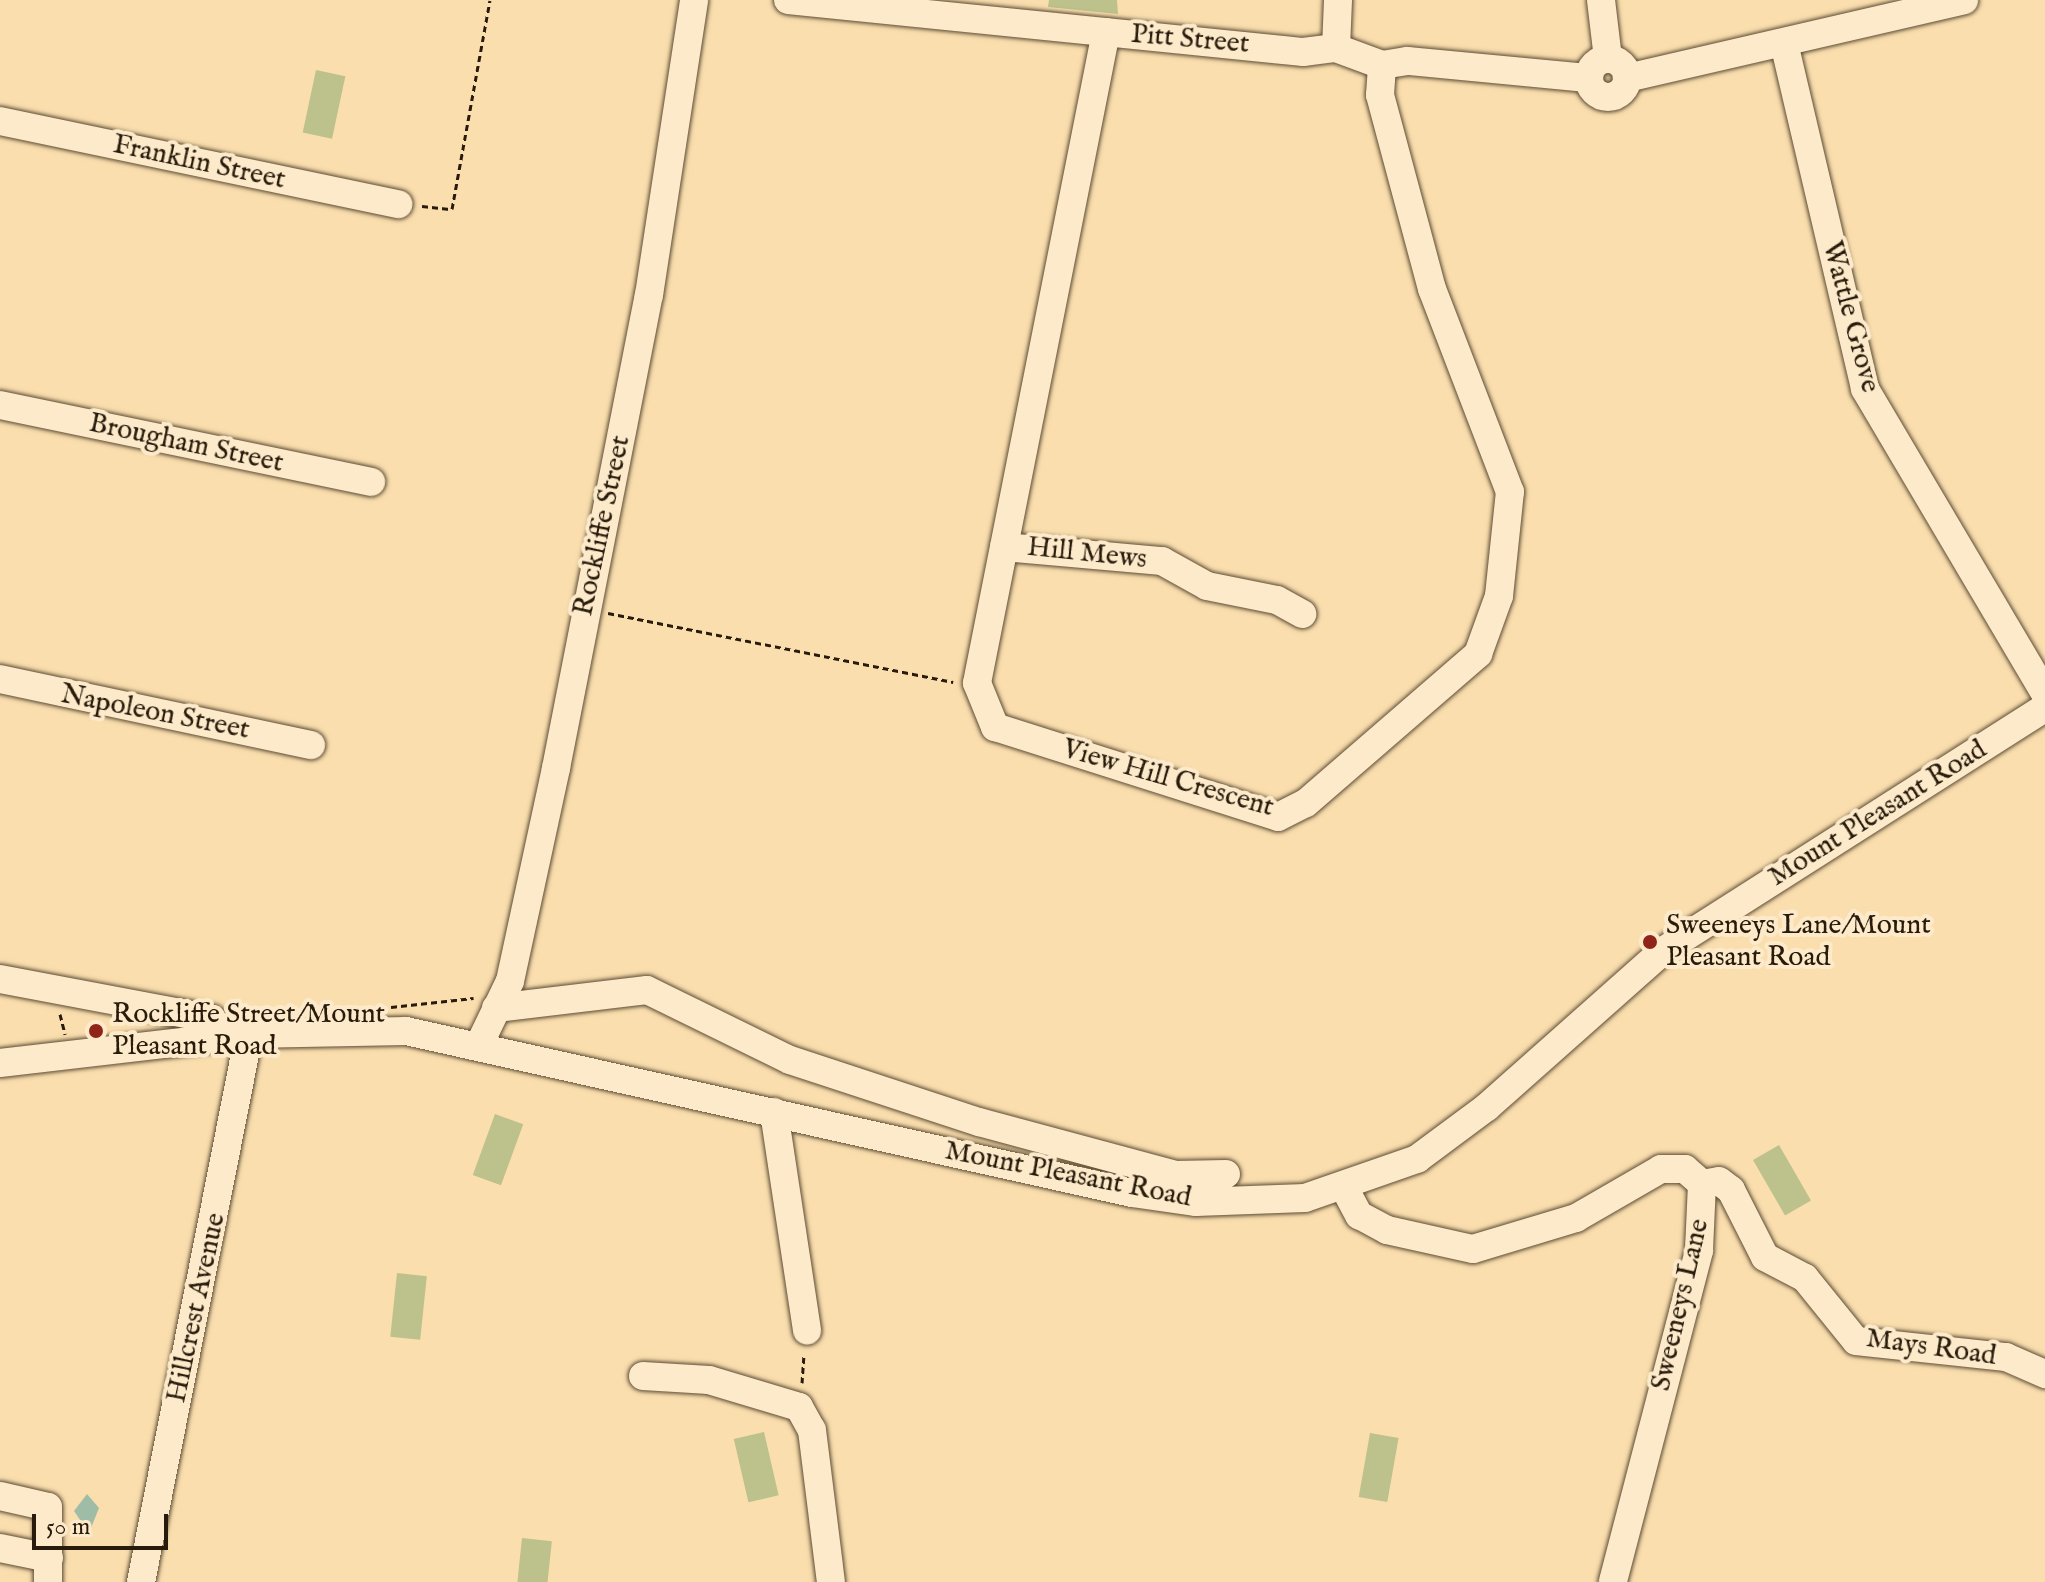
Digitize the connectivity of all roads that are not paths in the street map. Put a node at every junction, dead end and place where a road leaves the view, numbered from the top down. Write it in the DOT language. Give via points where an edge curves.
graph roads {
  1 [pos="788,0"];
  2 [pos="1338,0"];
  3 [pos="1601,0"];
  4 [pos="1964,0"];
  5 [pos="696,3"];
  6 [pos="1106,32"];
  7 [pos="1784,43"];
  8 [pos="1336,48"];
  9 [pos="1382,65"];
  10 [pos="1608,72"];
  11 [pos="0,121"];
  12 [pos="398,204"];
  13 [pos="0,405"];
  14 [pos="371,482"];
  15 [pos="1004,547"];
  16 [pos="1302,614"];
  17 [pos="0,679"];
  18 [pos="2045,693"];
  19 [pos="2045,708"];
  20 [pos="311,745"];
  21 [pos="0,979"];
  22 [pos="496,1008"];
  23 [pos="212,1019"];
  24 [pos="249,1034"];
  25 [pos="479,1045"];
  26 [pos="0,1063"];
  27 [pos="774,1112"];
  28 [pos="1226,1174"];
  29 [pos="1702,1184"];
  30 [pos="1345,1189"];
  31 [pos="807,1331"];
  32 [pos="2045,1374"];
  33 [pos="643,1376"];
  34 [pos="0,1496"];
  35 [pos="0,1548"];
  36 [pos="48,1570"];
  37 [pos="141,1582"];
  38 [pos="831,1582"];
  39 [pos="1613,1582"];
  1 -- 6 [label="street, Pitt Street"];
  2 -- 8 [label="street"];
  3 -- 10 [label="street"];
  4 -- 7 [label="street, Pitt Street"];
  5 -- 22 [label="street, Rockliffe Street" via="585,609 510,981"];
  6 -- 8 [label="street, Pitt Street" via="1303,52"];
  6 -- 15 [label="street"];
  7 -- 10 [label="street, Pitt Street"];
  7 -- 18 [label="street, Wattle Grove" via="1865,389"];
  8 -- 9 [label="street, Pitt Street"];
  9 -- 10 [label="street, Pitt Street" via="1408,61"];
  9 -- 15 [label="street, View Hill Crescent" via="1380,95 1432,289 1510,492 1499,596 1478,654 1306,803 1278,817 995,727 977,683"];
  11 -- 12 [label="street, Franklin Street"];
  13 -- 14 [label="street, Brougham Street"];
  15 -- 16 [label="street, Hill Mews" via="1162,561 1207,586 1277,600"];
  17 -- 20 [label="street, Napoleon Street"];
  19 -- 30 [label="street, Mount Pleasant Road" via="1663,951 1455,1133"];
  21 -- 23 [label="street"];
  22 -- 25 [label="street, Rockliffe Street"];
  22 -- 28 [label="street" via="647,990 790,1060 979,1122 1175,1175"];
  24 -- 25 [label="street, Mount Pleasant Road" via="351,1028"];
  24 -- 26 [label="street, Mount Pleasant Road"];
  24 -- 37 [label="street, Hillcrest Avenue"];
  25 -- 27 [label="street, Mount Pleasant Road"];
  27 -- 30 [label="street, Mount Pleasant Road" via="1145,1195 1261,1203"];
  27 -- 31 [label="street"];
  29 -- 30 [label="street, Sweeneys Lane" via="1685,1169 1661,1169 1576,1218 1473,1249 1387,1230 1359,1215"];
  29 -- 32 [label="street, Mays Road" via="1719,1181 1731,1190 1765,1257 1805,1278 1856,1341 2006,1357"];
  29 -- 39 [label="street, Sweeneys Lane" via="1699,1251"];
  33 -- 38 [label="street" via="709,1380 799,1407 812,1430"];
  34 -- 36 [label="street" via="48,1507"];
  35 -- 36 [label="street"];
}
